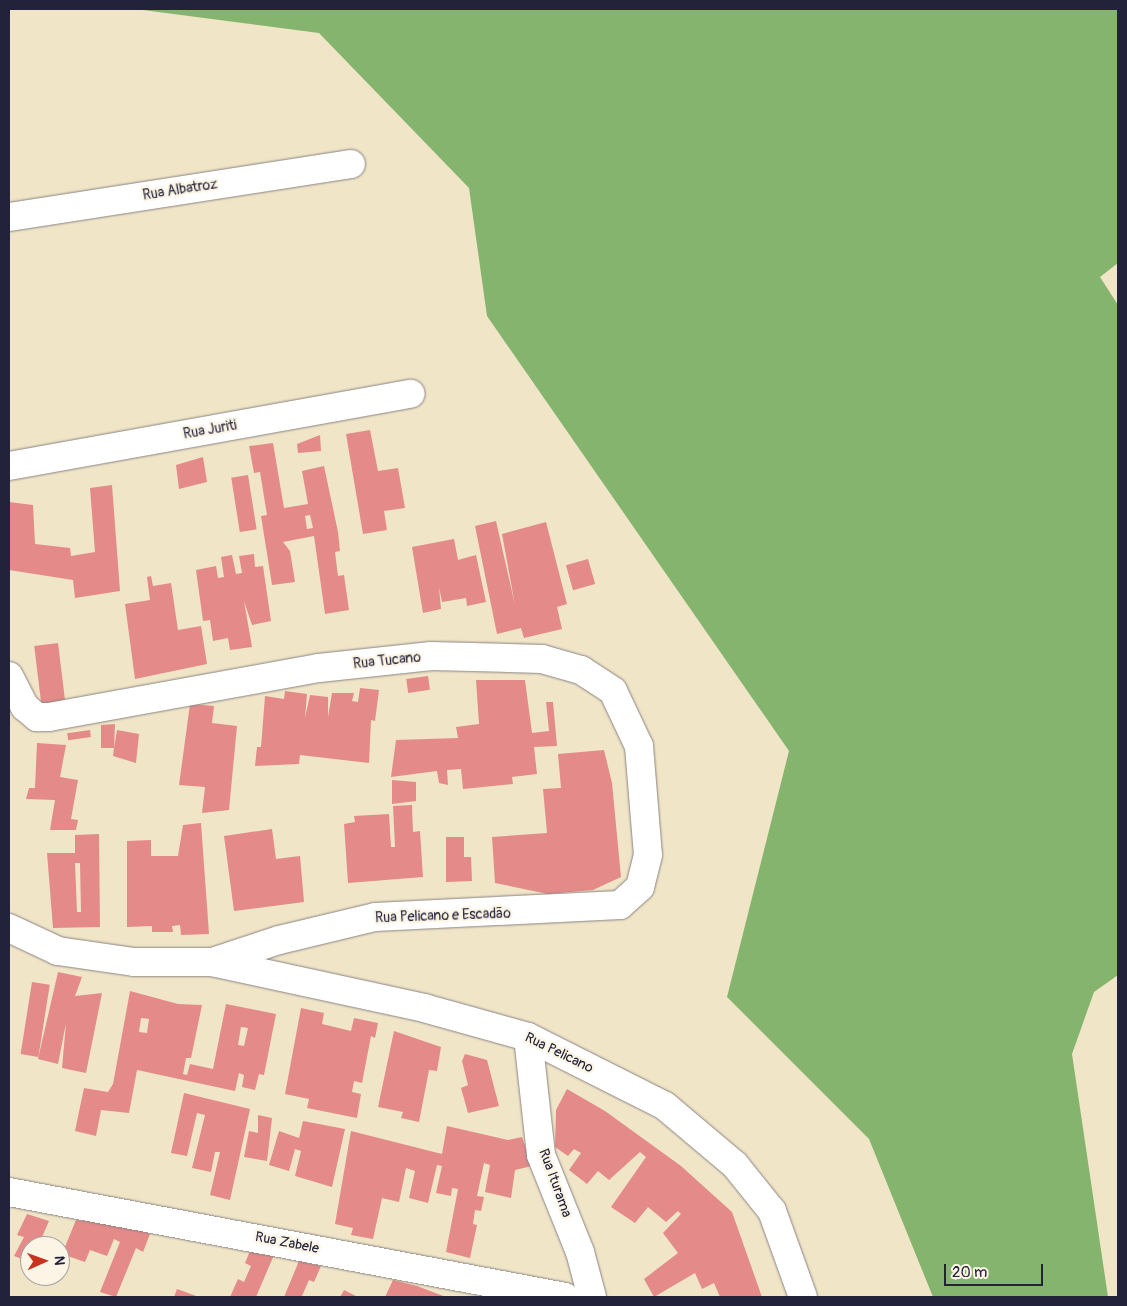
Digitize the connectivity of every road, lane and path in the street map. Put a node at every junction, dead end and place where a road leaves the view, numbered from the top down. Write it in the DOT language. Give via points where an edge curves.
graph roads {
  1 [pos="351,164"];
  2 [pos="9,216"];
  3 [pos="411,394"];
  4 [pos="9,466"];
  5 [pos="9,676"];
  6 [pos="648,856"];
  7 [pos="9,928"];
  8 [pos="212,962"];
  9 [pos="528,1036"];
  10 [pos="9,1192"];
  11 [pos="565,1297"];
  12 [pos="592,1297"];
  13 [pos="803,1297"];
  1 -- 2 [label="street, Rua Albatroz"];
  3 -- 4 [label="street, Rua Juriti"];
  5 -- 6 [label="street, Rua Tucano" via="25,707 37,716 48,717 319,668 431,656 542,659 581,670 613,691 639,746"];
  6 -- 8 [label="street, Rua Pelicano e Escadão" via="640,887 620,905 375,917 278,940"];
  7 -- 8 [label="street, Rua Pelicano e Escadão" via="58,951 134,962"];
  8 -- 9 [label="street, Rua Pelicano" via="424,1008"];
  9 -- 12 [label="street, Rua Iturama" via="542,1155 580,1252"];
  9 -- 13 [label="street, Rua Pelicano" via="664,1106 735,1164 772,1212"];
  10 -- 11 [label="street, Rua Zabele"];
}
